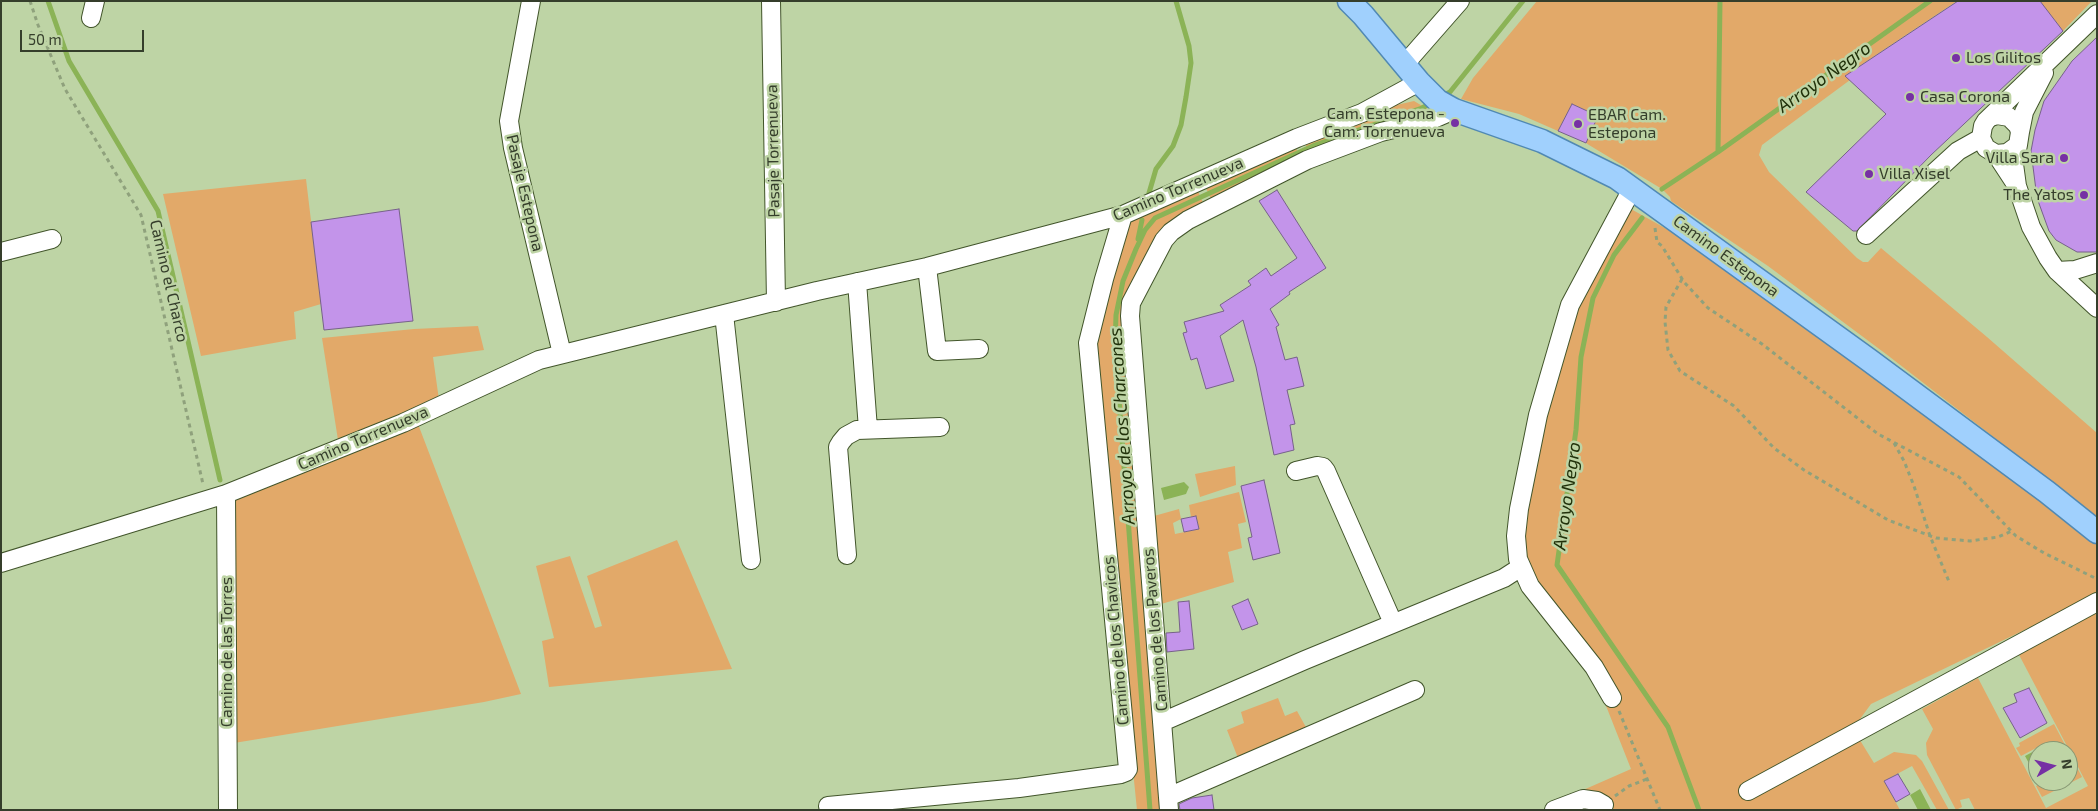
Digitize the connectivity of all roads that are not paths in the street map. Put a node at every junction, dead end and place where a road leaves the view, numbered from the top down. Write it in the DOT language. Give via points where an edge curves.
graph roads {
  1 [pos="531,1"];
  2 [pos="771,1"];
  3 [pos="1348,1"];
  4 [pos="1460,1"];
  5 [pos="2097,14"];
  6 [pos="2063,46"];
  7 [pos="1404,65"];
  8 [pos="1438,98"];
  9 [pos="1991,117"];
  10 [pos="1981,138"];
  11 [pos="2019,138"];
  12 [pos="1302,149"];
  13 [pos="1996,154"];
  14 [pos="2017,186"];
  15 [pos="1632,189"];
  16 [pos="1204,195"];
  17 [pos="1123,215"];
  18 [pos="1866,235"];
  19 [pos="52,239"];
  20 [pos="1,252"];
  21 [pos="2097,263"];
  22 [pos="927,267"];
  23 [pos="2057,271"];
  24 [pos="857,282"];
  25 [pos="776,302"];
  26 [pos="2097,308"];
  27 [pos="724,314"];
  28 [pos="979,350"];
  29 [pos="562,354"];
  30 [pos="940,427"];
  31 [pos="868,428"];
  32 [pos="1296,471"];
  33 [pos="226,494"];
  34 [pos="2097,532"];
  35 [pos="847,554"];
  36 [pos="750,560"];
  37 [pos="1,563"];
  38 [pos="1521,567"];
  39 [pos="2097,602"];
  40 [pos="1393,623"];
  41 [pos="1415,690"];
  42 [pos="1612,698"];
  43 [pos="1162,722"];
  44 [pos="1748,791"];
  45 [pos="1169,803"];
  46 [pos="1604,805"];
  47 [pos="828,806"];
  48 [pos="228,810"];
  49 [pos="1554,810"];
  1 -- 29 [label="street, Pasaje Estepona" via="509,121"];
  2 -- 25 [label="street, Pasaje Torrenueva"];
  3 -- 7 [label="main road, Camino Estepona"];
  4 -- 7 [label="street"];
  5 -- 6 [label="street"];
  6 -- 9 [label="street"];
  6 -- 11 [label="street" via="2030,98"];
  7 -- 8 [label="main road, Camino Estepona"];
  8 -- 12 [label="street, Camino Torrenueva" via="1362,113"];
  8 -- 12 [label="street, Camino de los Paveros" via="1430,120"];
  8 -- 15 [label="main road, Camino Estepona" via="1542,141 1617,178"];
  9 -- 10 [label="street" via="1983,126"];
  9 -- 11 [label="street" via="2009,117 2014,121"];
  10 -- 13 [label="street" via="1986,148"];
  10 -- 18 [label="street" via="1958,151"];
  11 -- 13 [label="street" via="2007,154"];
  11 -- 14 [label="street" via="2014,164"];
  12 -- 16 [label="street, Camino Torrenueva"];
  12 -- 16 [label="street, Camino de los Paveros"];
  13 -- 14 [label="street"];
  14 -- 23 [label="street" via="2031,227"];
  15 -- 34 [label="main road, Camino Estepona" via="2048,492"];
  15 -- 38 [label="street" via="1570,305 1551,366 1518,509 1516,551"];
  16 -- 17 [label="street, Camino Torrenueva"];
  16 -- 43 [label="street, Camino de los Paveros" via="1179,226 1168,234 1130,309"];
  17 -- 22 [label="street, Camino Torrenueva"];
  17 -- 47 [label="street, Camino de los Chavicos" via="1088,343 1126,772 1019,788"];
  19 -- 20 [label="street"];
  21 -- 23 [label="street" via="2075,270"];
  22 -- 24 [label="street, Camino Torrenueva"];
  22 -- 28 [label="street" via="937,352"];
  23 -- 26 [label="street"];
  24 -- 25 [label="street, Camino Torrenueva"];
  24 -- 31 [label="street"];
  25 -- 27 [label="street, Camino Torrenueva"];
  27 -- 29 [label="street, Camino Torrenueva"];
  27 -- 36 [label="street"];
  29 -- 33 [label="street, Camino Torrenueva" via="539,360 403,423"];
  30 -- 31 [label="street"];
  31 -- 35 [label="street" via="846,436 838,447"];
  32 -- 40 [label="street" via="1317,466 1326,471"];
  33 -- 37 [label="street, Camino Torrenueva"];
  33 -- 48 [label="street, Camino de las Torres"];
  38 -- 40 [label="street" via="1504,578"];
  38 -- 42 [label="street" via="1530,586 1594,667"];
  39 -- 44 [label="street"];
  40 -- 43 [label="street"];
  41 -- 45 [label="street"];
  43 -- 45 [label="street, Camino de los Paveros"];
  46 -- 49 [label="street" via="1583,799"];
}
